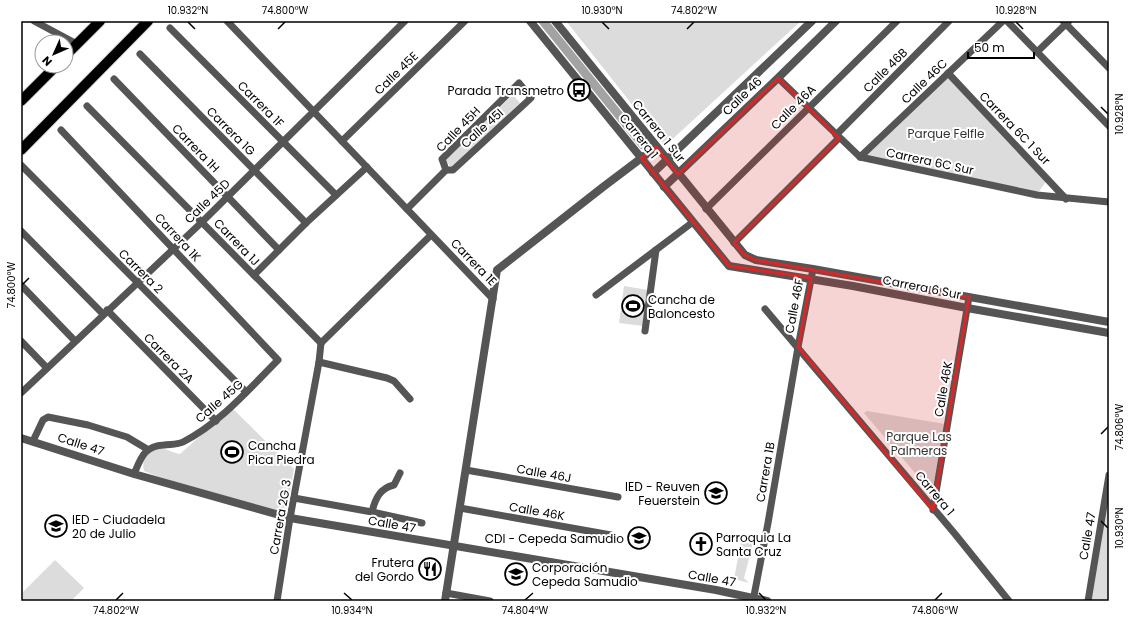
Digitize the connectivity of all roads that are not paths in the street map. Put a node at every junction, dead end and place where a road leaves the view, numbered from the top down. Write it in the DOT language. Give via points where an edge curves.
graph roads {
  1 [pos="34,21"];
  2 [pos="100,21"];
  3 [pos="148,21"];
  4 [pos="228,21"];
  5 [pos="405,21"];
  6 [pos="465,21"];
  7 [pos="530,21"];
  8 [pos="555,21"];
  9 [pos="812,21"];
  10 [pos="836,21"];
  11 [pos="897,21"];
  12 [pos="949,21"];
  13 [pos="1003,21"];
  14 [pos="1007,21"];
  15 [pos="1066,22"];
  16 [pos="170,28"];
  17 [pos="77,44"];
  18 [pos="74,47"];
  19 [pos="1037,52"];
  20 [pos="140,54"];
  21 [pos="1109,68"];
  22 [pos="948,73"];
  23 [pos="48,74"];
  24 [pos="778,78"];
  25 [pos="114,79"];
  26 [pos="519,83"];
  27 [pos="21,101"];
  28 [pos="88,106"];
  29 [pos="808,108"];
  30 [pos="313,111"];
  31 [pos="1109,126"];
  32 [pos="62,130"];
  33 [pos="838,136"];
  34 [pos="283,141"];
  35 [pos="342,141"];
  36 [pos="656,147"];
  37 [pos="21,150"];
  38 [pos="860,157"];
  39 [pos="641,158"];
  40 [pos="667,161"];
  41 [pos="21,165"];
  42 [pos="366,167"];
  43 [pos="254,170"];
  44 [pos="446,170"];
  45 [pos="653,173"];
  46 [pos="678,174"];
  47 [pos="664,186"];
  48 [pos="336,195"];
  49 [pos="228,196"];
  50 [pos="1066,199"];
  51 [pos="1109,202"];
  52 [pos="407,209"];
  53 [pos="706,209"];
  54 [pos="202,222"];
  55 [pos="693,222"];
  56 [pos="306,223"];
  57 [pos="21,232"];
  58 [pos="432,235"];
  59 [pos="734,242"];
  60 [pos="173,248"];
  61 [pos="279,250"];
  62 [pos="656,250"];
  63 [pos="745,255"];
  64 [pos="729,266"];
  65 [pos="813,269"];
  66 [pos="254,275"];
  67 [pos="811,278"];
  68 [pos="137,283"];
  69 [pos="21,285"];
  70 [pos="596,295"];
  71 [pos="968,296"];
  72 [pos="493,299"];
  73 [pos="967,308"];
  74 [pos="765,309"];
  75 [pos="105,312"];
  76 [pos="1109,322"];
  77 [pos="646,331"];
  78 [pos="1109,333"];
  79 [pos="21,341"];
  80 [pos="75,341"];
  81 [pos="321,343"];
  82 [pos="798,347"];
  83 [pos="278,360"];
  84 [pos="319,362"];
  85 [pos="47,368"];
  86 [pos="246,392"];
  87 [pos="21,393"];
  88 [pos="410,399"];
  89 [pos="216,420"];
  90 [pos="21,438"];
  91 [pos="33,441"];
  92 [pos="147,449"];
  93 [pos="466,470"];
  94 [pos="400,473"];
  95 [pos="134,474"];
  96 [pos="1109,475"];
  97 [pos="1108,490"];
  98 [pos="618,497"];
  99 [pos="294,498"];
  100 [pos="460,508"];
  101 [pos="933,510"];
  102 [pos="372,512"];
  103 [pos="290,518"];
  104 [pos="422,523"];
  105 [pos="611,535"];
  106 [pos="453,546"];
  107 [pos="446,597"];
  108 [pos="753,600"];
  109 [pos="277,601"];
  110 [pos="490,601"];
  111 [pos="767,601"];
  112 [pos="1009,601"];
  113 [pos="1088,601"];
  1 -- 17 [label="street"];
  2 -- 17 [label="main road"];
  3 -- 37 [label="main road"];
  4 -- 30 [label="street, Carrera 1E"];
  5 -- 30 [label="street, Calle 45D"];
  6 -- 35 [label="street, Calle 45E"];
  7 -- 39 [label="street, Carrera 1"];
  8 -- 36 [label="street, Carrera 1 Sur"];
  9 -- 40 [label="street, Calle 46"];
  10 -- 24 [label="street, Calle 46"];
  11 -- 29 [label="street, Calle 46A"];
  12 -- 33 [label="street, Calle 46B"];
  13 -- 22 [label="street, Calle 46C"];
  14 -- 19 [label="street"];
  15 -- 19 [label="street"];
  15 -- 21 [label="street"];
  16 -- 34 [label="street, Carrera 1F"];
  17 -- 18 [label="main road"];
  19 -- 31 [label="street"];
  20 -- 43 [label="street, Carrera 1G"];
  22 -- 38 [label="street, Calle 46C"];
  22 -- 50 [label="street, Carrera 6C 1 Sur"];
  23 -- 27 [label="main road"];
  24 -- 29 [label="street, Carrera 6C Sur"];
  24 -- 46 [label="street, Calle 46"];
  25 -- 49 [label="street, Carrera 1H"];
  26 -- 44 [label="street, Calle 45H" via="442,159"];
  26 -- 44 [label="street, Calle 45I" via="531,98 453,170"];
  28 -- 54 [label="street, Carrera 1J"];
  29 -- 33 [label="street, Carrera 6C Sur"];
  29 -- 53 [label="street, Calle 46A"];
  30 -- 34 [label="street, Calle 45D"];
  30 -- 35 [label="street, Carrera 1E"];
  32 -- 60 [label="street, Carrera 1K"];
  33 -- 38 [label="street, Carrera 6C Sur"];
  33 -- 59 [label="street, Calle 46B"];
  34 -- 43 [label="street, Calle 45D"];
  34 -- 48 [label="street, Carrera 1F"];
  35 -- 42 [label="street, Carrera 1E"];
  36 -- 39 [label="street"];
  36 -- 40 [label="street, Carrera 1 Sur"];
  38 -- 50 [label="street, Carrera 6C Sur" via="1030,194"];
  39 -- 45 [label="street, Carrera 1"];
  39 -- 72 [label="street" via="497,270"];
  40 -- 45 [label="street, Calle 46"];
  40 -- 46 [label="street, Carrera 1 Sur"];
  41 -- 68 [label="street, Carrera 2"];
  42 -- 48 [label="street"];
  42 -- 52 [label="street, Carrera 1E"];
  43 -- 49 [label="street, Calle 45D"];
  43 -- 56 [label="street, Carrera 1G"];
  44 -- 52 [label="street, Calle 45H"];
  45 -- 47 [label="street, Carrera 1"];
  46 -- 47 [label="street, Calle 46"];
  46 -- 53 [label="street, Carrera 1 Sur"];
  47 -- 55 [label="street, Carrera 1"];
  48 -- 56 [label="street"];
  49 -- 54 [label="street, Calle 45D"];
  49 -- 61 [label="street, Carrera 1H"];
  50 -- 51 [label="street, Carrera 6C Sur"];
  52 -- 58 [label="street, Carrera 1E"];
  53 -- 59 [label="street, Carrera 1 Sur"];
  54 -- 60 [label="street, Calle 45D"];
  54 -- 66 [label="street, Carrera 1J"];
  55 -- 62 [label="street"];
  55 -- 64 [label="street, Carrera 1"];
  56 -- 61 [label="street"];
  57 -- 75 [label="street, Carrera 2A"];
  58 -- 72 [label="street, Carrera 1E"];
  58 -- 81 [label="street"];
  59 -- 63 [label="street, Carrera 1 Sur"];
  60 -- 68 [label="street, Calle 45D"];
  60 -- 83 [label="street, Carrera 1K"];
  61 -- 66 [label="street"];
  62 -- 70 [label="street"];
  62 -- 77 [label="street"];
  63 -- 65 [label="street, Carrera 6 Sur" via="756,260"];
  64 -- 67 [label="street, Carrera 6 Sur"];
  65 -- 67 [label="street, Calle 46F"];
  65 -- 71 [label="street, Carrera 6 Sur"];
  66 -- 81 [label="street, Carrera 1J"];
  67 -- 73 [label="street, Carrera 6 Sur"];
  67 -- 82 [label="street, Calle 46F"];
  68 -- 75 [label="street, Calle 45D"];
  68 -- 86 [label="street, Carrera 2"];
  69 -- 80 [label="street"];
  71 -- 73 [label="street, Calle 46K"];
  71 -- 76 [label="street, Carrera 6 Sur"];
  72 -- 93 [label="street, Carrera 1E"];
  73 -- 78 [label="street, Carrera 6 Sur"];
  73 -- 101 [label="street, Calle 46K"];
  74 -- 82 [label="street, Carrera 1"];
  75 -- 80 [label="street, Calle 45D"];
  75 -- 89 [label="street, Carrera 2A"];
  79 -- 85 [label="street"];
  80 -- 85 [label="street, Calle 45D"];
  81 -- 84 [label="street, Carrera 2G 3"];
  82 -- 101 [label="street, Carrera 1"];
  82 -- 108 [label="street, Carrera 1B"];
  83 -- 86 [label="street, Calle 45G"];
  84 -- 88 [label="street" via="387,378 394,381"];
  84 -- 99 [label="street, Carrera 2G 3"];
  85 -- 87 [label="street, Calle 45D"];
  86 -- 89 [label="street, Calle 45G"];
  89 -- 92 [label="street, Calle 45G" via="179,444"];
  90 -- 91 [label="street, Calle 47"];
  91 -- 92 [label="street" via="43,420 48,417 88,425 127,437"];
  91 -- 95 [label="street, Calle 47"];
  92 -- 95 [label="street"];
  93 -- 98 [label="street, Calle 46J"];
  93 -- 100 [label="street, Carrera 1E"];
  94 -- 102 [label="street" via="394,485 387,486 375,500"];
  95 -- 103 [label="street, Calle 47"];
  96 -- 97 [label="street, Calle 47"];
  97 -- 113 [label="street, Calle 47"];
  99 -- 102 [label="street"];
  99 -- 103 [label="street, Carrera 2G 3"];
  100 -- 105 [label="street, Calle 46K"];
  100 -- 106 [label="street, Carrera 1E"];
  101 -- 112 [label="street, Carrera 1"];
  102 -- 104 [label="street"];
  103 -- 106 [label="street, Calle 47"];
  103 -- 109 [label="street, Carrera 2G 3"];
  106 -- 107 [label="street, Carrera 1E"];
  106 -- 108 [label="street, Calle 47" via="716,590"];
  107 -- 110 [label="street"];
  108 -- 111 [label="street, Calle 47"];
}
